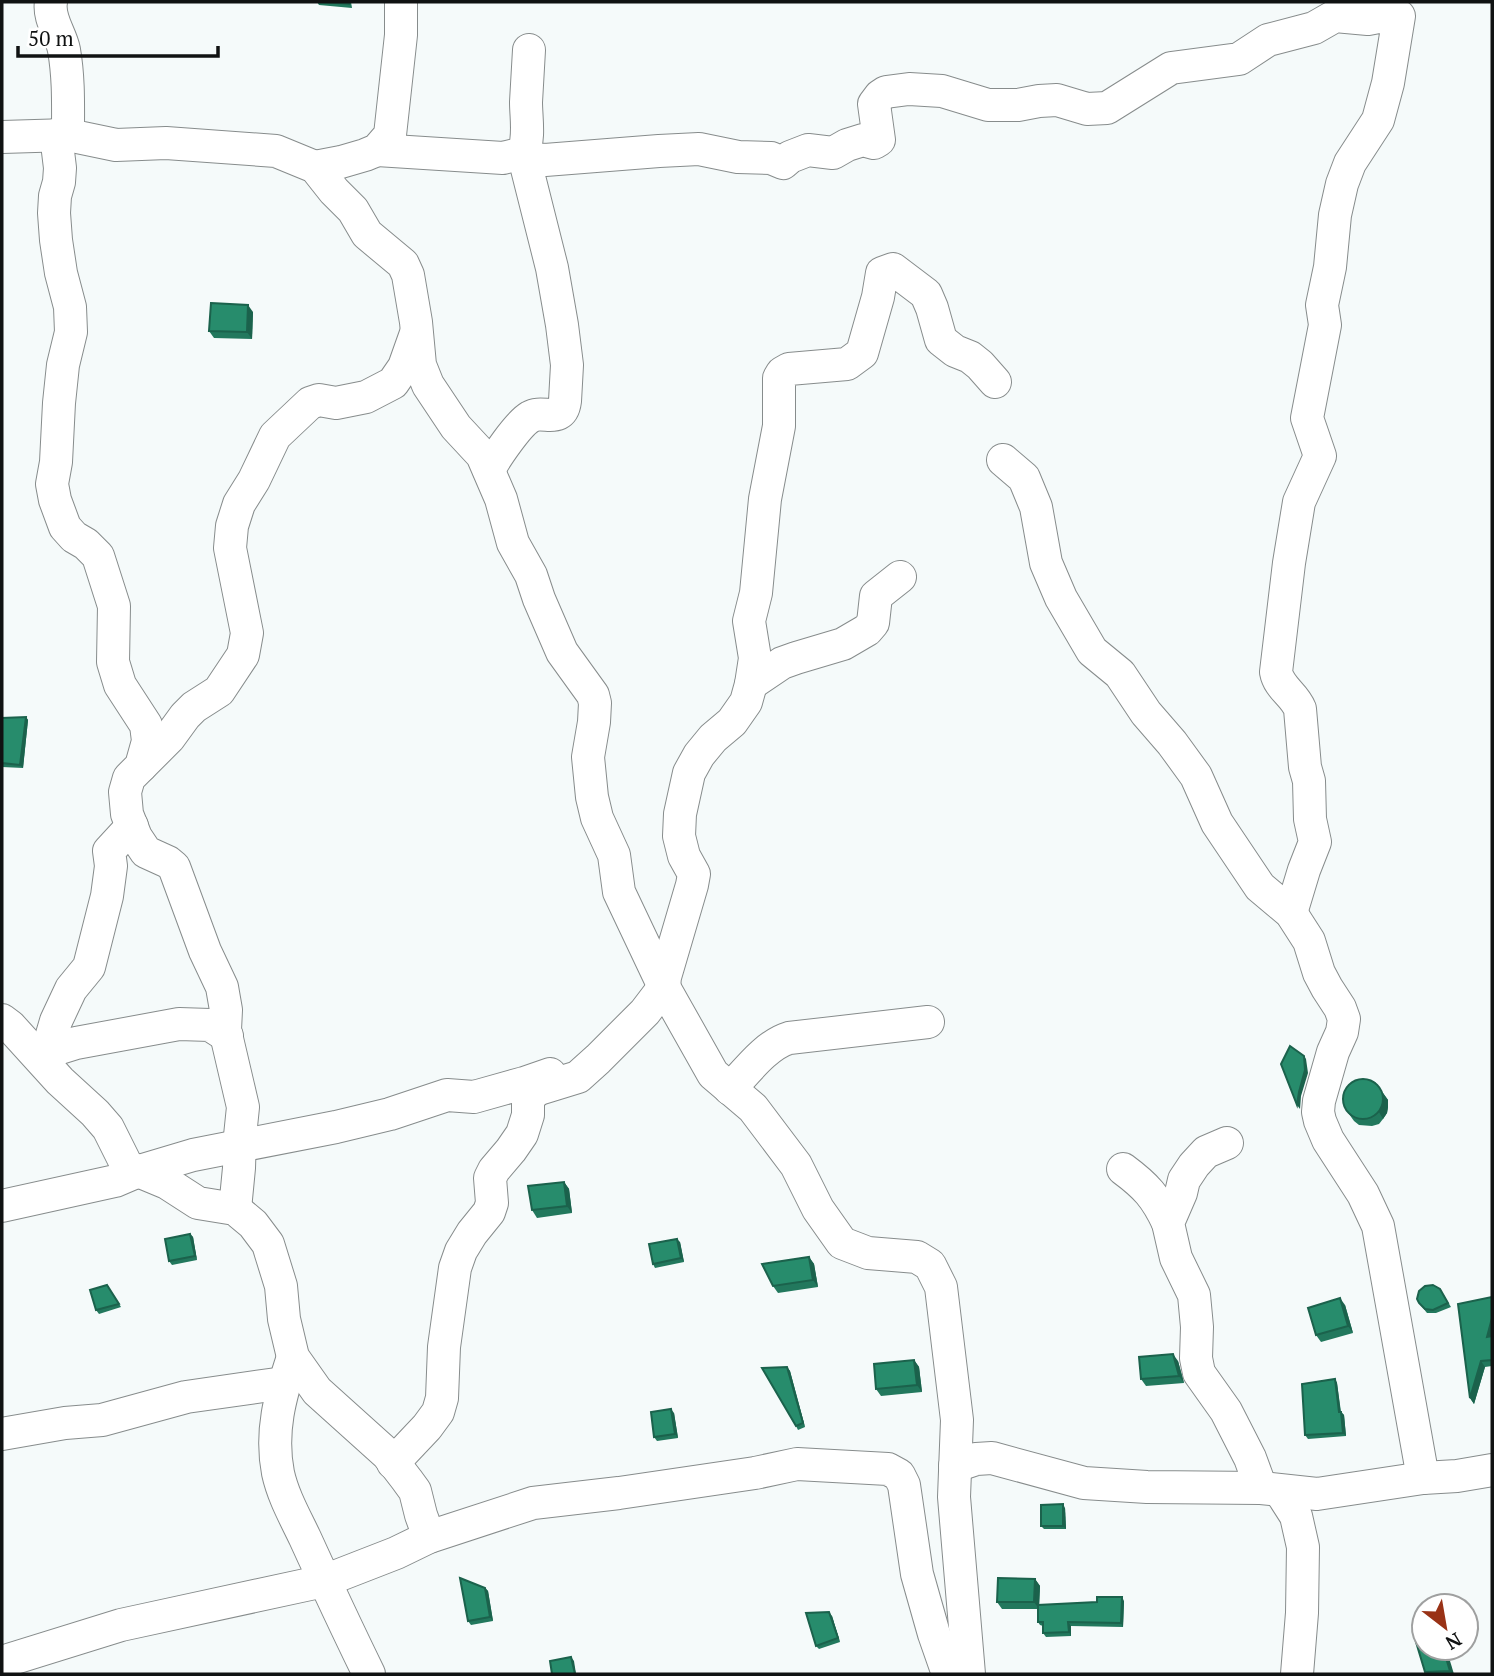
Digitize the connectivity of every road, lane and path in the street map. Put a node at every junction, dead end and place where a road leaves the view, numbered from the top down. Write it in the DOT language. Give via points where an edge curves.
graph roads {
  1 [pos="51,2"];
  2 [pos="401,2"];
  3 [pos="529,50"];
  4 [pos="62,135"];
  5 [pos="2,137"];
  6 [pos="377,150"];
  7 [pos="523,153"];
  8 [pos="315,167"];
  9 [pos="417,331"];
  10 [pos="995,382"];
  11 [pos="1003,460"];
  12 [pos="489,470"];
  13 [pos="900,577"];
  14 [pos="751,684"];
  15 [pos="141,766"];
  16 [pos="132,826"];
  17 [pos="1291,913"];
  18 [pos="664,987"];
  19 [pos="2,1020"];
  20 [pos="928,1022"];
  21 [pos="227,1036"];
  22 [pos="600,1057"];
  23 [pos="45,1058"];
  24 [pos="730,1089"];
  25 [pos="1227,1143"];
  26 [pos="240,1145"];
  27 [pos="1123,1169"];
  28 [pos="136,1172"];
  29 [pos="2,1206"];
  30 [pos="234,1209"];
  31 [pos="1168,1223"];
  32 [pos="288,1370"];
  33 [pos="2,1434"];
  34 [pos="393,1463"];
  35 [pos="955,1466"];
  36 [pos="1492,1470"];
  37 [pos="1423,1478"];
  38 [pos="1285,1497"];
  39 [pos="429,1537"];
  40 [pos="324,1581"];
  41 [pos="2,1662"];
  42 [pos="369,1674"];
  43 [pos="948,1674"];
  44 [pos="969,1674"];
  45 [pos="1297,1674"];
  1 -- 4 [label="street" via="68,78"];
  2 -- 6 [label="street" via="390,135"];
  3 -- 7 [label="street"];
  4 -- 5 [label="street"];
  4 -- 8 [label="street" via="117,145 275,151"];
  4 -- 15 [label="street" via="54,205 71,332 63,365 52,484 65,527 98,556 111,593 113,663 120,685 146,725 148,741"];
  6 -- 7 [label="street" via="503,158"];
  6 -- 8 [label="street"];
  7 -- 12 [label="street" via="560,314 568,365 565,401 559,414 527,419"];
  7 -- 17 [label="street" via="545,160 699,149 783,163 808,150 833,153 863,140 879,141 874,104 887,92 942,91 988,105 1057,100 1087,109 1107,108 1171,68 1239,59 1268,40 1335,16 1399,16 1378,120 1350,163 1335,215 1322,304 1325,325 1307,418 1320,456 1298,502 1283,614 1277,681 1300,709 1315,837"];
  8 -- 9 [label="street" via="353,210 366,234 402,264"];
  9 -- 12 [label="street" via="419,365 428,385"];
  9 -- 15 [label="street" via="393,383 366,397 310,403 275,436 232,526 230,548 247,633 243,655 219,691 184,716"];
  10 -- 14 [label="street" via="970,357 942,340 926,294 893,269 882,273 862,353 847,364 804,366 782,373 779,426 749,621 755,658"];
  11 -- 17 [label="street" via="1024,478 1036,507 1046,563 1092,651 1120,674 1196,776 1217,823 1260,887"];
  12 -- 18 [label="street" via="513,543 562,652 593,695 588,757 597,818 614,855 622,899"];
  13 -- 14 [label="street" via="876,596 873,623 867,630 843,644 782,663"];
  14 -- 18 [label="street" via="746,702 689,773 679,836 694,874"];
  15 -- 16 [label="street" via="129,778 125,792"];
  16 -- 21 [label="street" via="146,852 168,862 178,874 222,987"];
  16 -- 23 [label="street" via="109,851 107,895 89,967 71,989"];
  17 -- 37 [label="street" via="1309,941 1319,973 1344,1019 1318,1112 1328,1140 1378,1226"];
  18 -- 22 [label="street"];
  18 -- 24 [label="street" via="713,1074"];
  19 -- 23 [label="street"];
  20 -- 24 [label="street" via="779,1041"];
  21 -- 23 [label="street" via="210,1025 179,1024 76,1043"];
  21 -- 26 [label="street" via="243,1107"];
  22 -- 26 [label="street" via="474,1097 447,1095 390,1114"];
  22 -- 34 [label="street" via="578,1077 539,1089 528,1100 522,1134 489,1178 489,1212 461,1251 455,1268 438,1412"];
  23 -- 28 [label="street" via="60,1081 108,1128 126,1164"];
  24 -- 35 [label="street" via="753,1108 796,1165 842,1243 868,1254 917,1257 930,1265 941,1287 957,1420"];
  25 -- 31 [label="street" via="1206,1152 1194,1165"];
  26 -- 28 [label="street"];
  26 -- 30 [label="street"];
  27 -- 31 [label="street" via="1145,1186"];
  28 -- 29 [label="street" via="115,1181"];
  28 -- 30 [label="street" via="167,1183 198,1203"];
  30 -- 32 [label="street" via="268,1244 281,1286"];
  31 -- 38 [label="street" via="1176,1258 1194,1295 1199,1374 1226,1411 1250,1458"];
  32 -- 33 [label="street" via="102,1420"];
  32 -- 34 [label="street" via="317,1391"];
  32 -- 40 [label="street" via="276,1418 278,1475"];
  34 -- 39 [label="street" via="415,1492"];
  35 -- 38 [label="street" via="992,1458 1084,1483"];
  35 -- 44 [label="street"];
  36 -- 37 [label="street"];
  37 -- 38 [label="street"];
  38 -- 45 [label="street" via="1303,1547"];
  39 -- 40 [label="street"];
  39 -- 43 [label="street" via="533,1503 786,1465 888,1469 899,1475 904,1485 917,1574"];
  40 -- 41 [label="street" via="121,1625"];
  40 -- 42 [label="street"];
}
